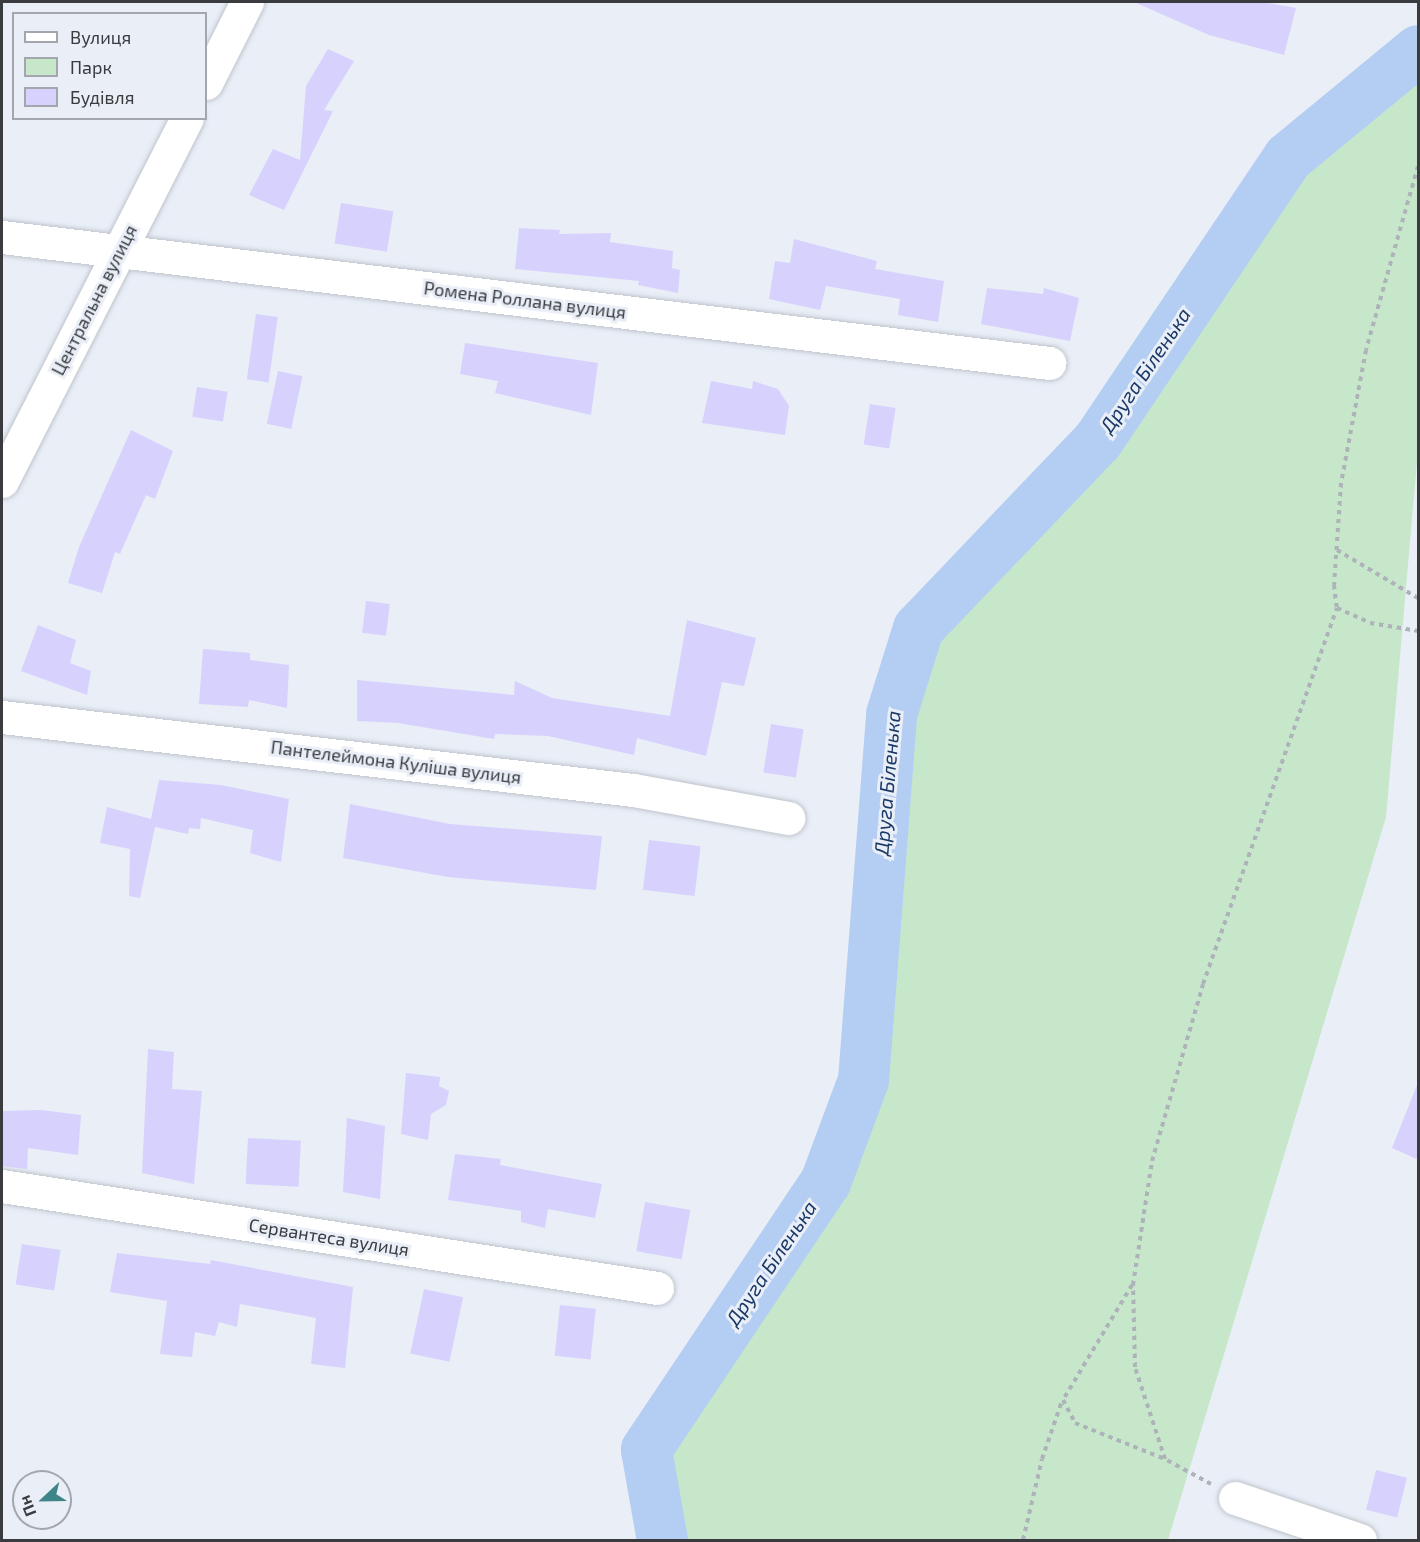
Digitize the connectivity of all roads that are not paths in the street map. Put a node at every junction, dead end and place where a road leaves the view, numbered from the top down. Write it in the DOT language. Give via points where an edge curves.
graph roads {
  1 [pos="247,2"];
  2 [pos="207,80"];
  3 [pos="186,120"];
  4 [pos="2,237"];
  5 [pos="118,254"];
  6 [pos="1049,363"];
  7 [pos="2,481"];
  8 [pos="2,717"];
  9 [pos="789,818"];
  10 [pos="2,1186"];
  11 [pos="657,1288"];
  12 [pos="1235,1498"];
  13 [pos="1360,1540"];
  1 -- 2 [label="street"];
  3 -- 5 [label="street, Центральна вулиця"];
  4 -- 5 [label="street, Ромена Роллана вулиця"];
  5 -- 6 [label="street, Ромена Роллана вулиця" via="166,255"];
  5 -- 7 [label="street, Центральна вулиця"];
  8 -- 9 [label="street, Пантелеймона Куліша вулиця" via="621,789"];
  10 -- 11 [label="street, Сервантеса вулиця"];
  12 -- 13 [label="street"];
}
